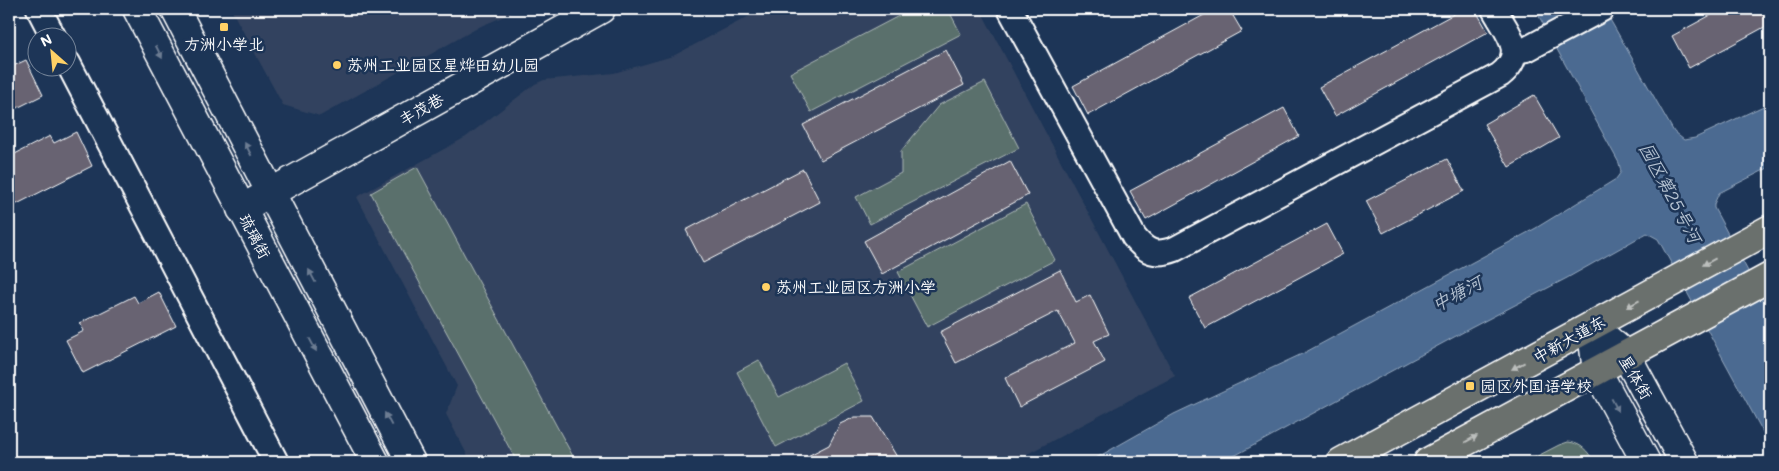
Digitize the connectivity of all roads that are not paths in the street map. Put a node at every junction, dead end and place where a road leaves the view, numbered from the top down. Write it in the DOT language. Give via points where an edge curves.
graph roads {
  1 [pos="39,9"];
  2 [pos="137,9"];
  3 [pos="175,9"];
  4 [pos="601,9"];
  5 [pos="1010,9"];
  6 [pos="1494,9"];
  7 [pos="1602,9"];
  8 [pos="49,28"];
  9 [pos="1515,51"];
  10 [pos="76,78"];
  11 [pos="270,193"];
  12 [pos="241,208"];
  13 [pos="1770,229"];
  14 [pos="1766,279"];
  15 [pos="1592,326"];
  16 [pos="1626,355"];
  17 [pos="1597,371"];
  18 [pos="276,462"];
  19 [pos="375,462"];
  20 [pos="411,462"];
  21 [pos="1341,462"];
  22 [pos="1428,462"];
  23 [pos="1646,462"];
  24 [pos="1684,462"];
  1 -- 8 [label="street"];
  2 -- 12 [label="main road, 琉璃街, one-way"];
  11 -- 3 [label="main road, 琉璃街, one-way"];
  4 -- 11 [label="main road, 丰茂巷"];
  5 -- 9 [label="street" via="1134,237 1149,252 1161,254 1500,75 1514,60"];
  6 -- 9 [label="street"];
  7 -- 9 [label="street" via="1527,49"];
  10 -- 18 [label="street"];
  11 -- 12 [label="main road, 丰茂巷"];
  20 -- 11 [label="main road, 琉璃街, one-way"];
  12 -- 19 [label="main road, 琉璃街, one-way"];
  13 -- 15 [label="main road, 中新大道东, one-way"];
  14 -- 16 [label="main road"];
  15 -- 16 [label="main road, 星体街"];
  15 -- 17 [label="main road, 星体街"];
  15 -- 21 [label="main road, 中新大道东, one-way"];
  16 -- 17 [label="main road"];
  16 -- 24 [label="main road, 星体街"];
  22 -- 17 [label="main road, one-way"];
  17 -- 23 [label="main road, 星体街, one-way"];
}
